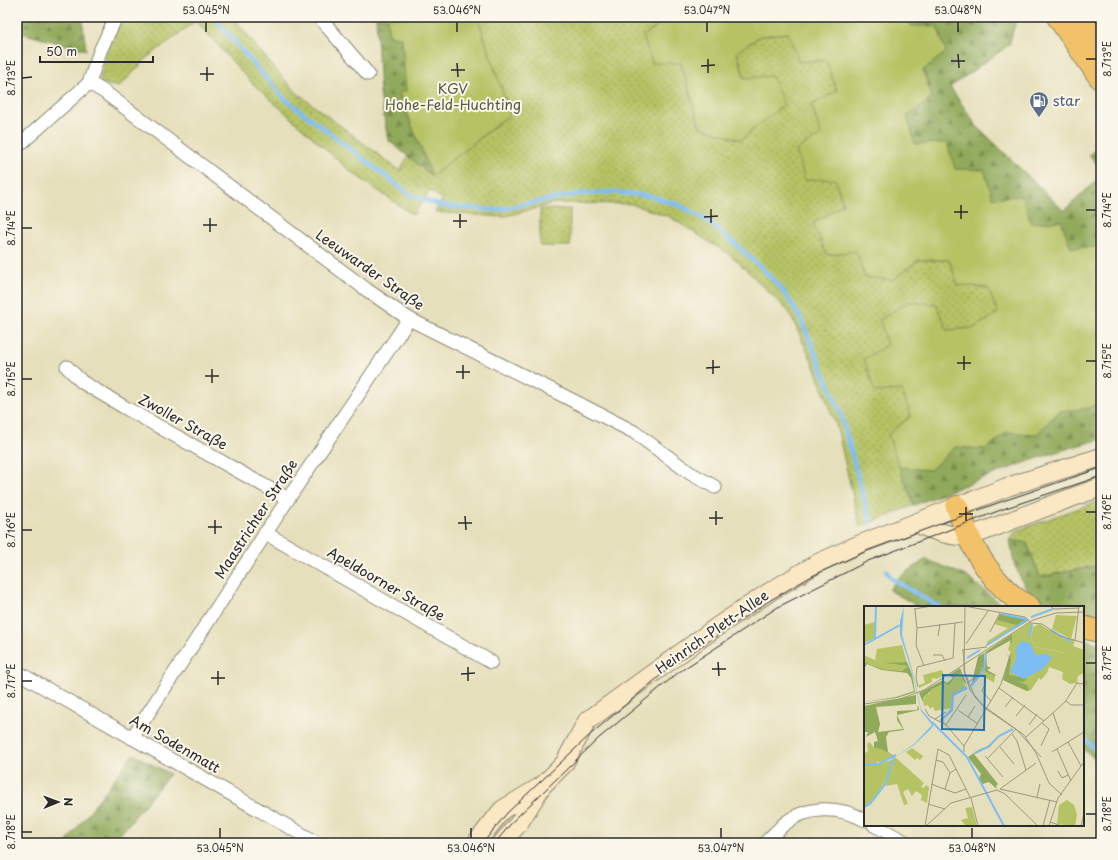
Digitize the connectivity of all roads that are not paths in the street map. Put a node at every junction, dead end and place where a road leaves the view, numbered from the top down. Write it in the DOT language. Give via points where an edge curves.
graph roads {
  1 [pos="116,17"];
  2 [pos="318,17"];
  3 [pos="1058,17"];
  4 [pos="1078,17"];
  5 [pos="1101,49"];
  6 [pos="368,74"];
  7 [pos="1101,79"];
  8 [pos="90,83"];
  9 [pos="17,147"];
  10 [pos="409,319"];
  11 [pos="67,367"];
  12 [pos="1101,456"];
  13 [pos="715,487"];
  14 [pos="1101,487"];
  15 [pos="288,499"];
  16 [pos="957,507"];
  17 [pos="915,523"];
  18 [pos="266,533"];
  19 [pos="969,535"];
  20 [pos="1028,606"];
  21 [pos="1084,627"];
  22 [pos="1101,632"];
  23 [pos="491,662"];
  24 [pos="17,672"];
  25 [pos="132,738"];
  26 [pos="542,786"];
  27 [pos="864,820"];
  28 [pos="876,826"];
  29 [pos="317,843"];
  30 [pos="476,843"];
  31 [pos="502,843"];
  32 [pos="765,843"];
  33 [pos="907,843"];
  1 -- 8 [label="street" via="100,51"];
  2 -- 6 [label="street"];
  3 -- 7 [label="highway"];
  4 -- 5 [label="highway"];
  8 -- 9 [label="street"];
  8 -- 10 [label="street, Leeuwarder Straße"];
  10 -- 13 [label="street, Leeuwarder Straße" via="634,432 690,474"];
  10 -- 15 [label="street, Maastrichter Straße"];
  11 -- 15 [label="street, Zwoller Straße" via="82,382"];
  12 -- 16 [label="main road, Heinrich-Plett-Allee" via="1007,487"];
  14 -- 19 [label="main road"];
  15 -- 18 [label="street, Maastrichter Straße"];
  16 -- 17 [label="main road, Heinrich-Plett-Allee"];
  16 -- 19 [label="highway"];
  17 -- 19 [label="main road" via="960,537"];
  17 -- 26 [label="main road, Heinrich-Plett-Allee" via="818,563 718,626 587,721 564,764"];
  18 -- 23 [label="street, Apeldoorner Straße"];
  18 -- 25 [label="street, Maastrichter Straße"];
  19 -- 20 [label="highway" via="985,565 1002,586"];
  21 -- 22 [label="highway"];
  24 -- 25 [label="street, Am Sodenmatt"];
  25 -- 29 [label="street, Am Sodenmatt"];
  26 -- 30 [label="main road, Heinrich-Plett-Allee" via="502,810"];
  26 -- 31 [label="main road, Heinrich-Plett-Allee"];
  27 -- 32 [label="street" via="841,810 818,810 802,814 784,824"];
  28 -- 33 [label="street"];
}
